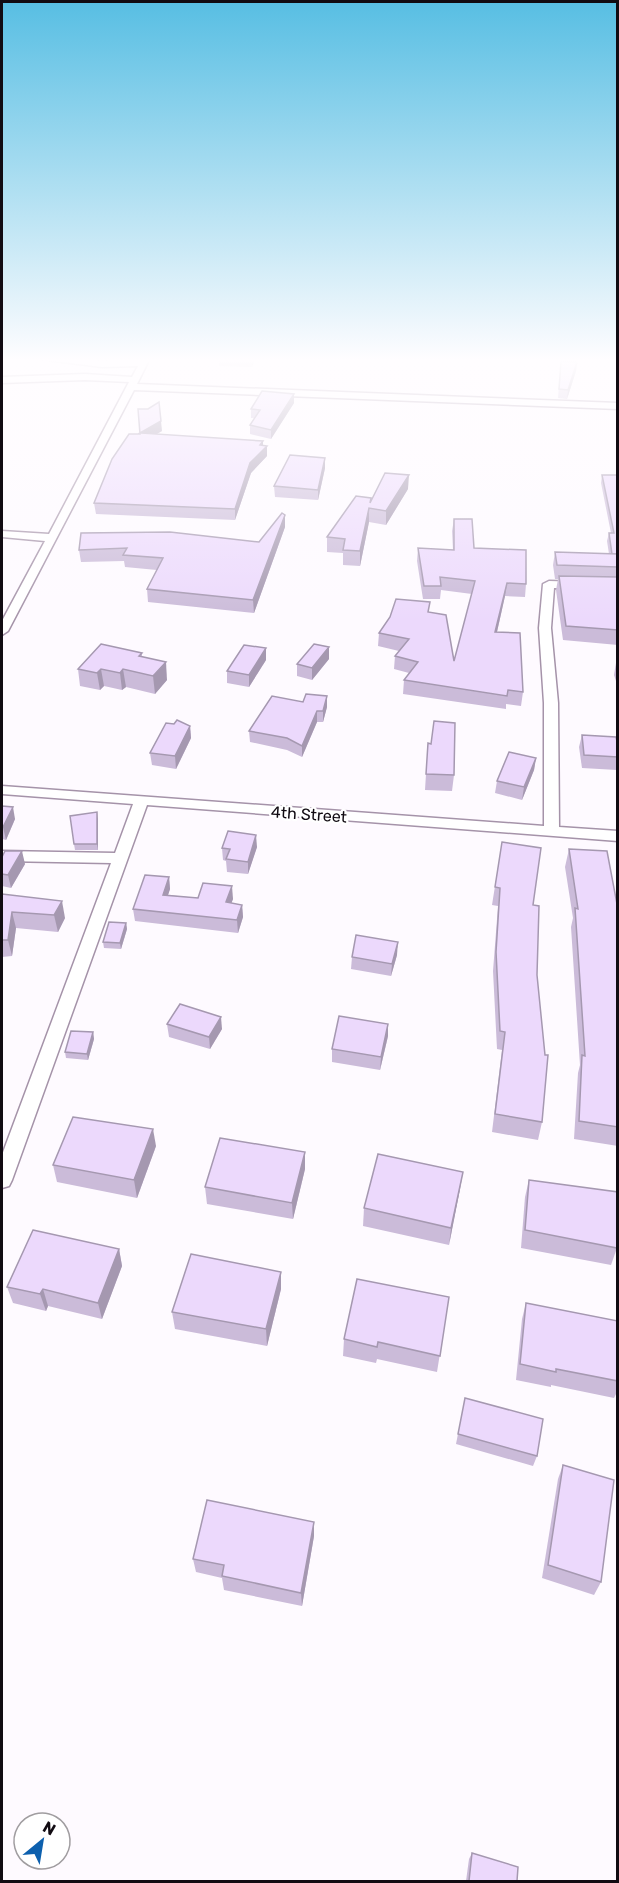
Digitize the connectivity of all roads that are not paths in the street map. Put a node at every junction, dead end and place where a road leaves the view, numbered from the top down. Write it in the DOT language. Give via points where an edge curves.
graph roads {
  1 [pos="101,446"];
  2 [pos="2,534"];
  3 [pos="53,538"];
  4 [pos="618,586"];
  5 [pos="2,631"];
  6 [pos="2,790"];
  7 [pos="141,802"];
  8 [pos="551,831"];
  9 [pos="618,836"];
  10 [pos="2,856"];
  11 [pos="120,858"];
  12 [pos="2,1180"];
  1 -- 3 [label="street"];
  2 -- 3 [label="street"];
  3 -- 5 [label="street"];
  4 -- 8 [label="street" via="549,584 545,598 551,712"];
  6 -- 7 [label="street, 4th Street"];
  7 -- 8 [label="street, 4th Street"];
  7 -- 11 [label="street"];
  8 -- 9 [label="street, 4th Street"];
  10 -- 11 [label="street"];
  11 -- 12 [label="street"];
}
